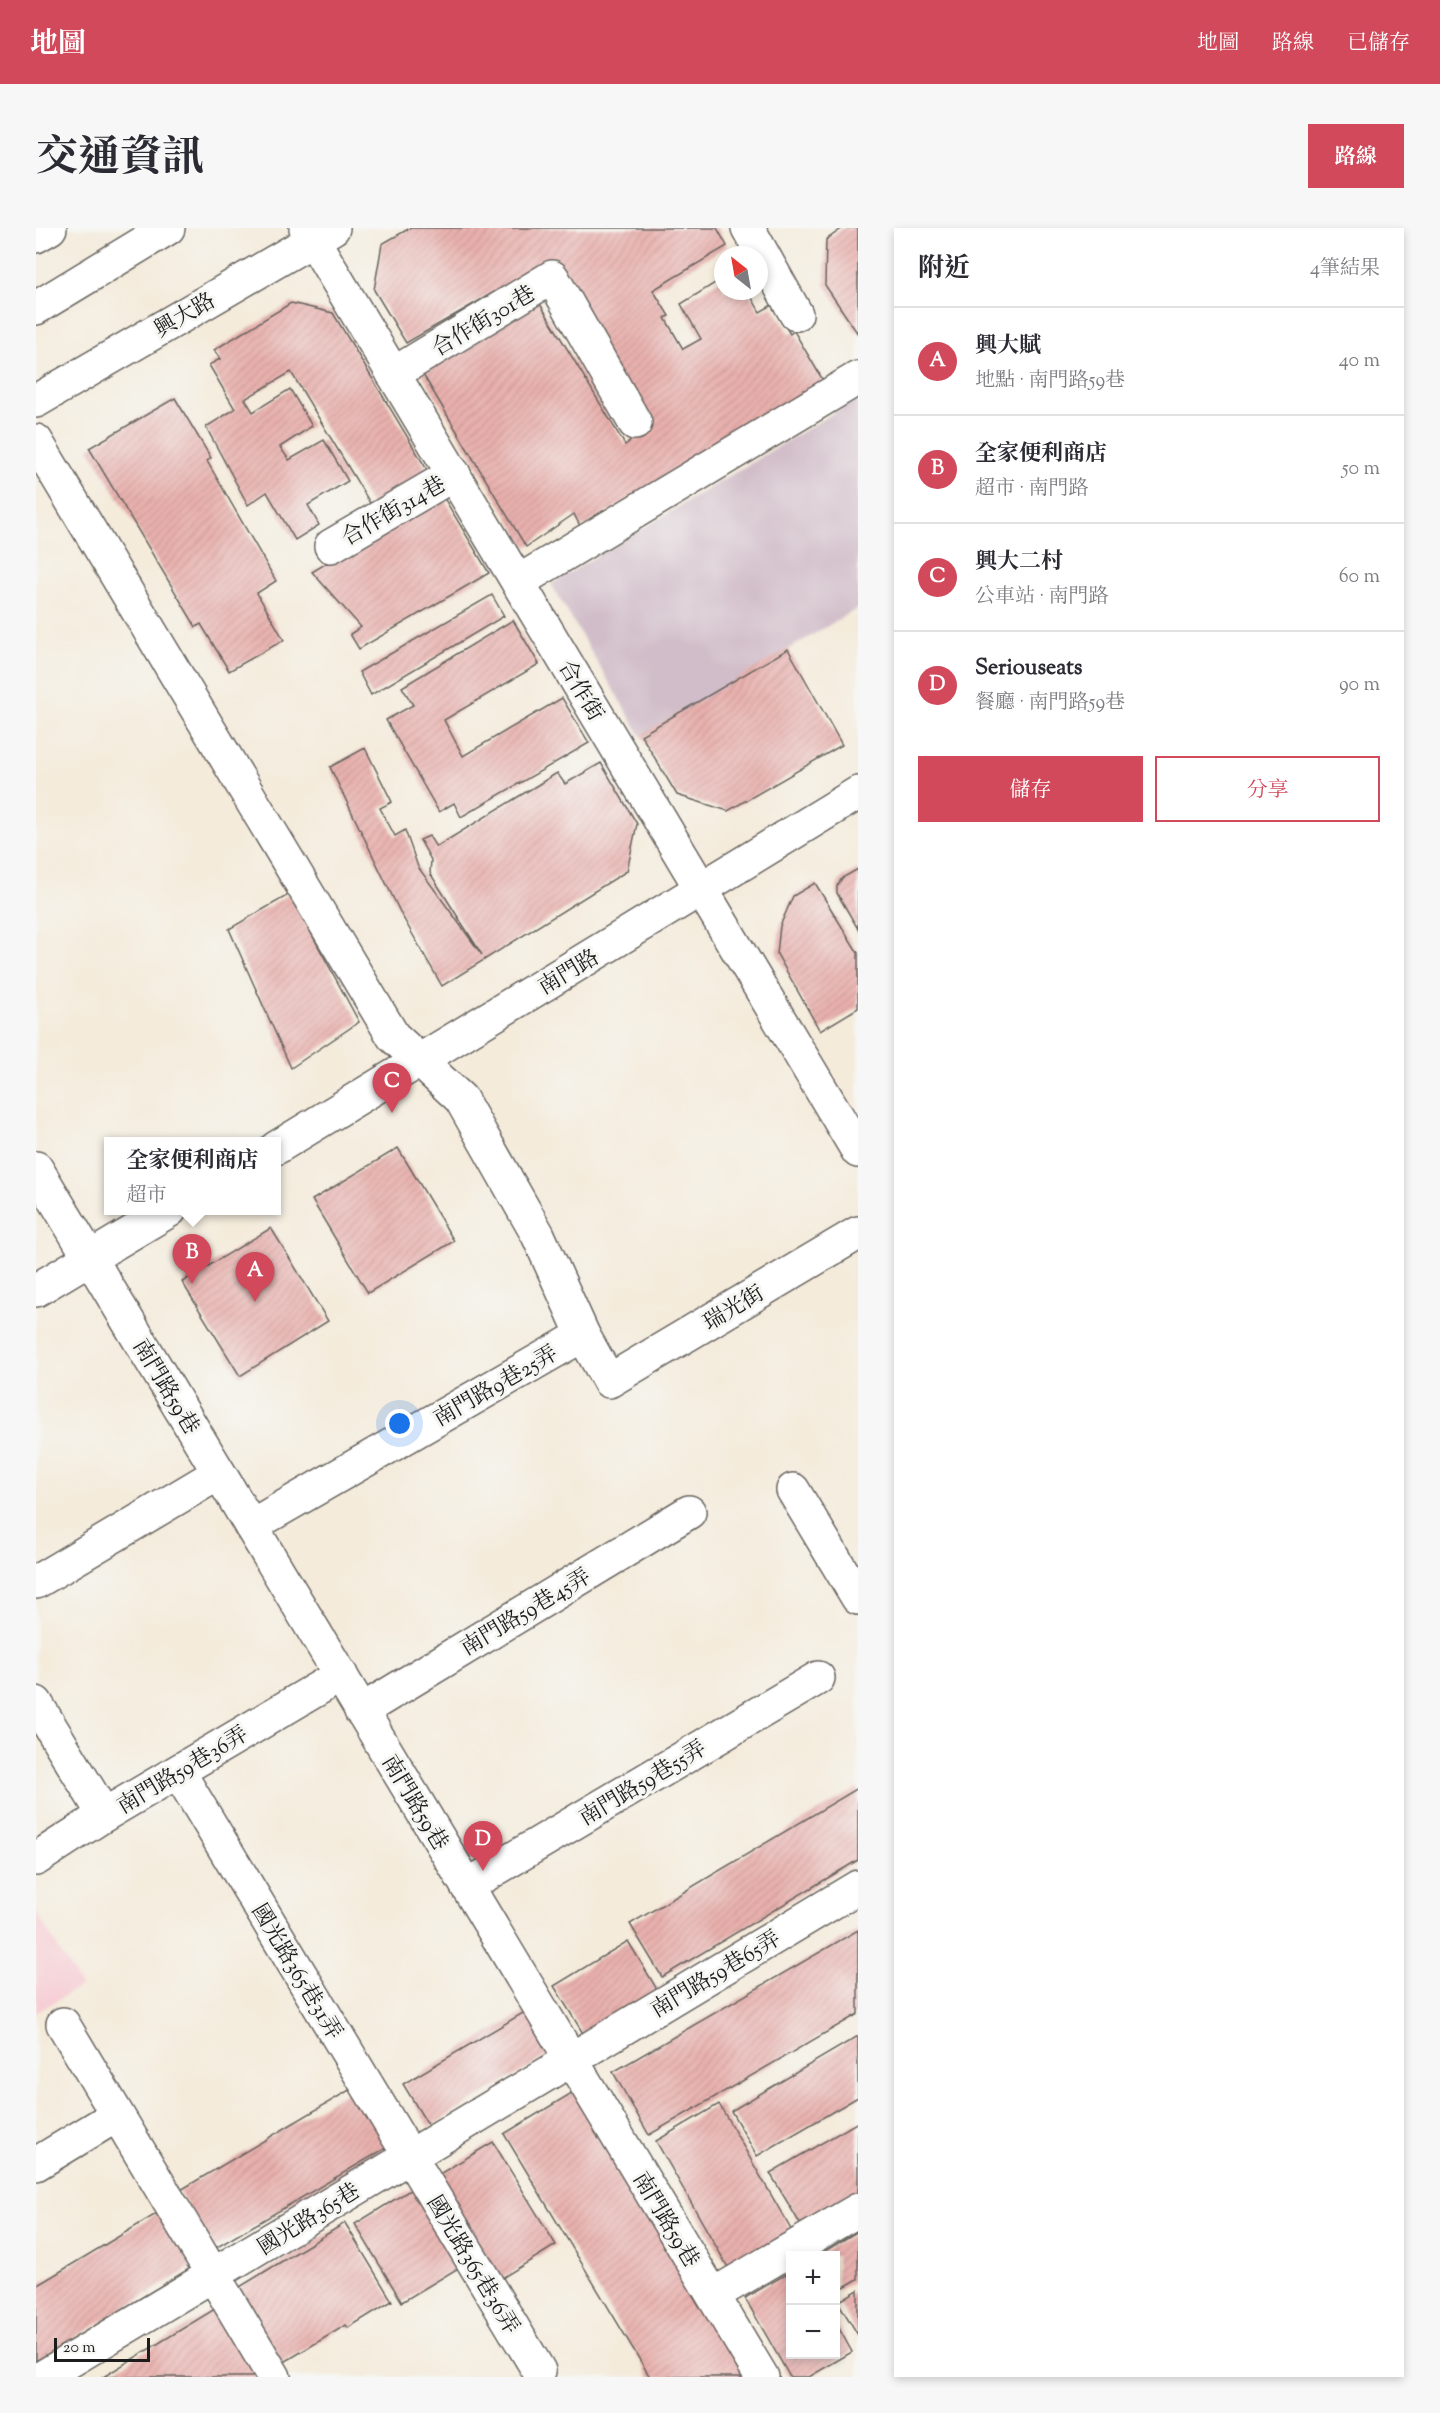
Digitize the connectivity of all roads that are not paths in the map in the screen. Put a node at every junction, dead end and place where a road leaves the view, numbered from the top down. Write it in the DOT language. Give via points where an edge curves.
graph roads {
  1 [pos="50,228"];
  2 [pos="168,228"];
  3 [pos="748,228"];
  4 [pos="317,232"];
  5 [pos="36,236"];
  6 [pos="36,308"];
  7 [pos="795,314"];
  8 [pos="393,375"];
  9 [pos="858,378"];
  10 [pos="36,401"];
  11 [pos="635,423"];
  12 [pos="36,441"];
  13 [pos="454,474"];
  14 [pos="331,546"];
  15 [pos="518,582"];
  16 [pos="858,793"];
  17 [pos="701,890"];
  18 [pos="420,1061"];
  19 [pos="281,1145"];
  20 [pos="858,1151"];
  21 [pos="36,1168"];
  22 [pos="162,1215"];
  23 [pos="858,1233"];
  24 [pos="90,1258"];
  25 [pos="36,1290"];
  26 [pos="583,1335"];
  27 [pos="219,1473"];
  28 [pos="794,1490"];
  29 [pos="689,1512"];
  30 [pos="251,1526"];
  31 [pos="36,1582"];
  32 [pos="858,1598"];
  33 [pos="340,1675"];
  34 [pos="818,1678"];
  35 [pos="36,1703"];
  36 [pos="361,1711"];
  37 [pos="187,1786"];
  38 [pos="105,1815"];
  39 [pos="36,1859"];
  40 [pos="467,1886"];
  41 [pos="858,1887"];
  42 [pos="63,2024"];
  43 [pos="571,2059"];
  44 [pos="117,2115"];
  45 [pos="409,2156"];
  46 [pos="36,2164"];
  47 [pos="858,2210"];
  48 [pos="214,2276"];
  49 [pos="713,2295"];
  50 [pos="538,2371"];
  51 [pos="43,2377"];
  52 [pos="274,2377"];
  53 [pos="762,2377"];
  1 -- 5 [label="street"];
  2 -- 6 [label="street"];
  3 -- 7 [label="street"];
  4 -- 8 [label="street, 合作街"];
  4 -- 10 [label="street, 興大路"];
  8 -- 11 [label="street, 合作街301巷" via="552,277"];
  8 -- 13 [label="street, 合作街"];
  9 -- 15 [label="street"];
  12 -- 18 [label="street" via="393,1036"];
  13 -- 14 [label="street, 合作街314巷"];
  13 -- 15 [label="street, 合作街"];
  15 -- 17 [label="street, 合作街"];
  16 -- 17 [label="street, 南門路"];
  17 -- 18 [label="street, 南門路"];
  17 -- 20 [label="street, 合作街"];
  18 -- 19 [label="street, 南門路"];
  18 -- 26 [label="street" via="461,1099 538,1235"];
  21 -- 24 [label="street, 南門路59巷"];
  22 -- 24 [label="street"];
  23 -- 26 [label="street, 瑞光街" via="609,1381"];
  24 -- 25 [label="street"];
  24 -- 27 [label="street, 南門路59巷"];
  26 -- 30 [label="street, 南門路9巷25弄"];
  27 -- 30 [label="street, 南門路59巷"];
  27 -- 31 [label="street"];
  28 -- 32 [label="street"];
  29 -- 36 [label="street, 南門路59巷45弄"];
  30 -- 33 [label="street, 南門路59巷"];
  33 -- 36 [label="street, 南門路59巷"];
  33 -- 38 [label="street, 南門路59巷36弄"];
  34 -- 40 [label="street, 南門路59巷55弄"];
  35 -- 38 [label="street, 南門路59巷36弄"];
  36 -- 40 [label="street, 南門路59巷"];
  37 -- 45 [label="street, 國光路365巷31弄"];
  38 -- 39 [label="street"];
  40 -- 43 [label="street, 南門路59巷"];
  41 -- 43 [label="street, 南門路59巷65弄"];
  42 -- 44 [label="street"];
  43 -- 45 [label="street, 國光路365巷"];
  43 -- 49 [label="street, 南門路59巷"];
  44 -- 46 [label="street"];
  44 -- 48 [label="street"];
  45 -- 48 [label="street, 國光路365巷"];
  45 -- 50 [label="street, 國光路365巷36弄"];
  47 -- 49 [label="street"];
  48 -- 51 [label="street, 國光路365巷"];
  48 -- 52 [label="street"];
  49 -- 53 [label="street, 南門路59巷"];
}
